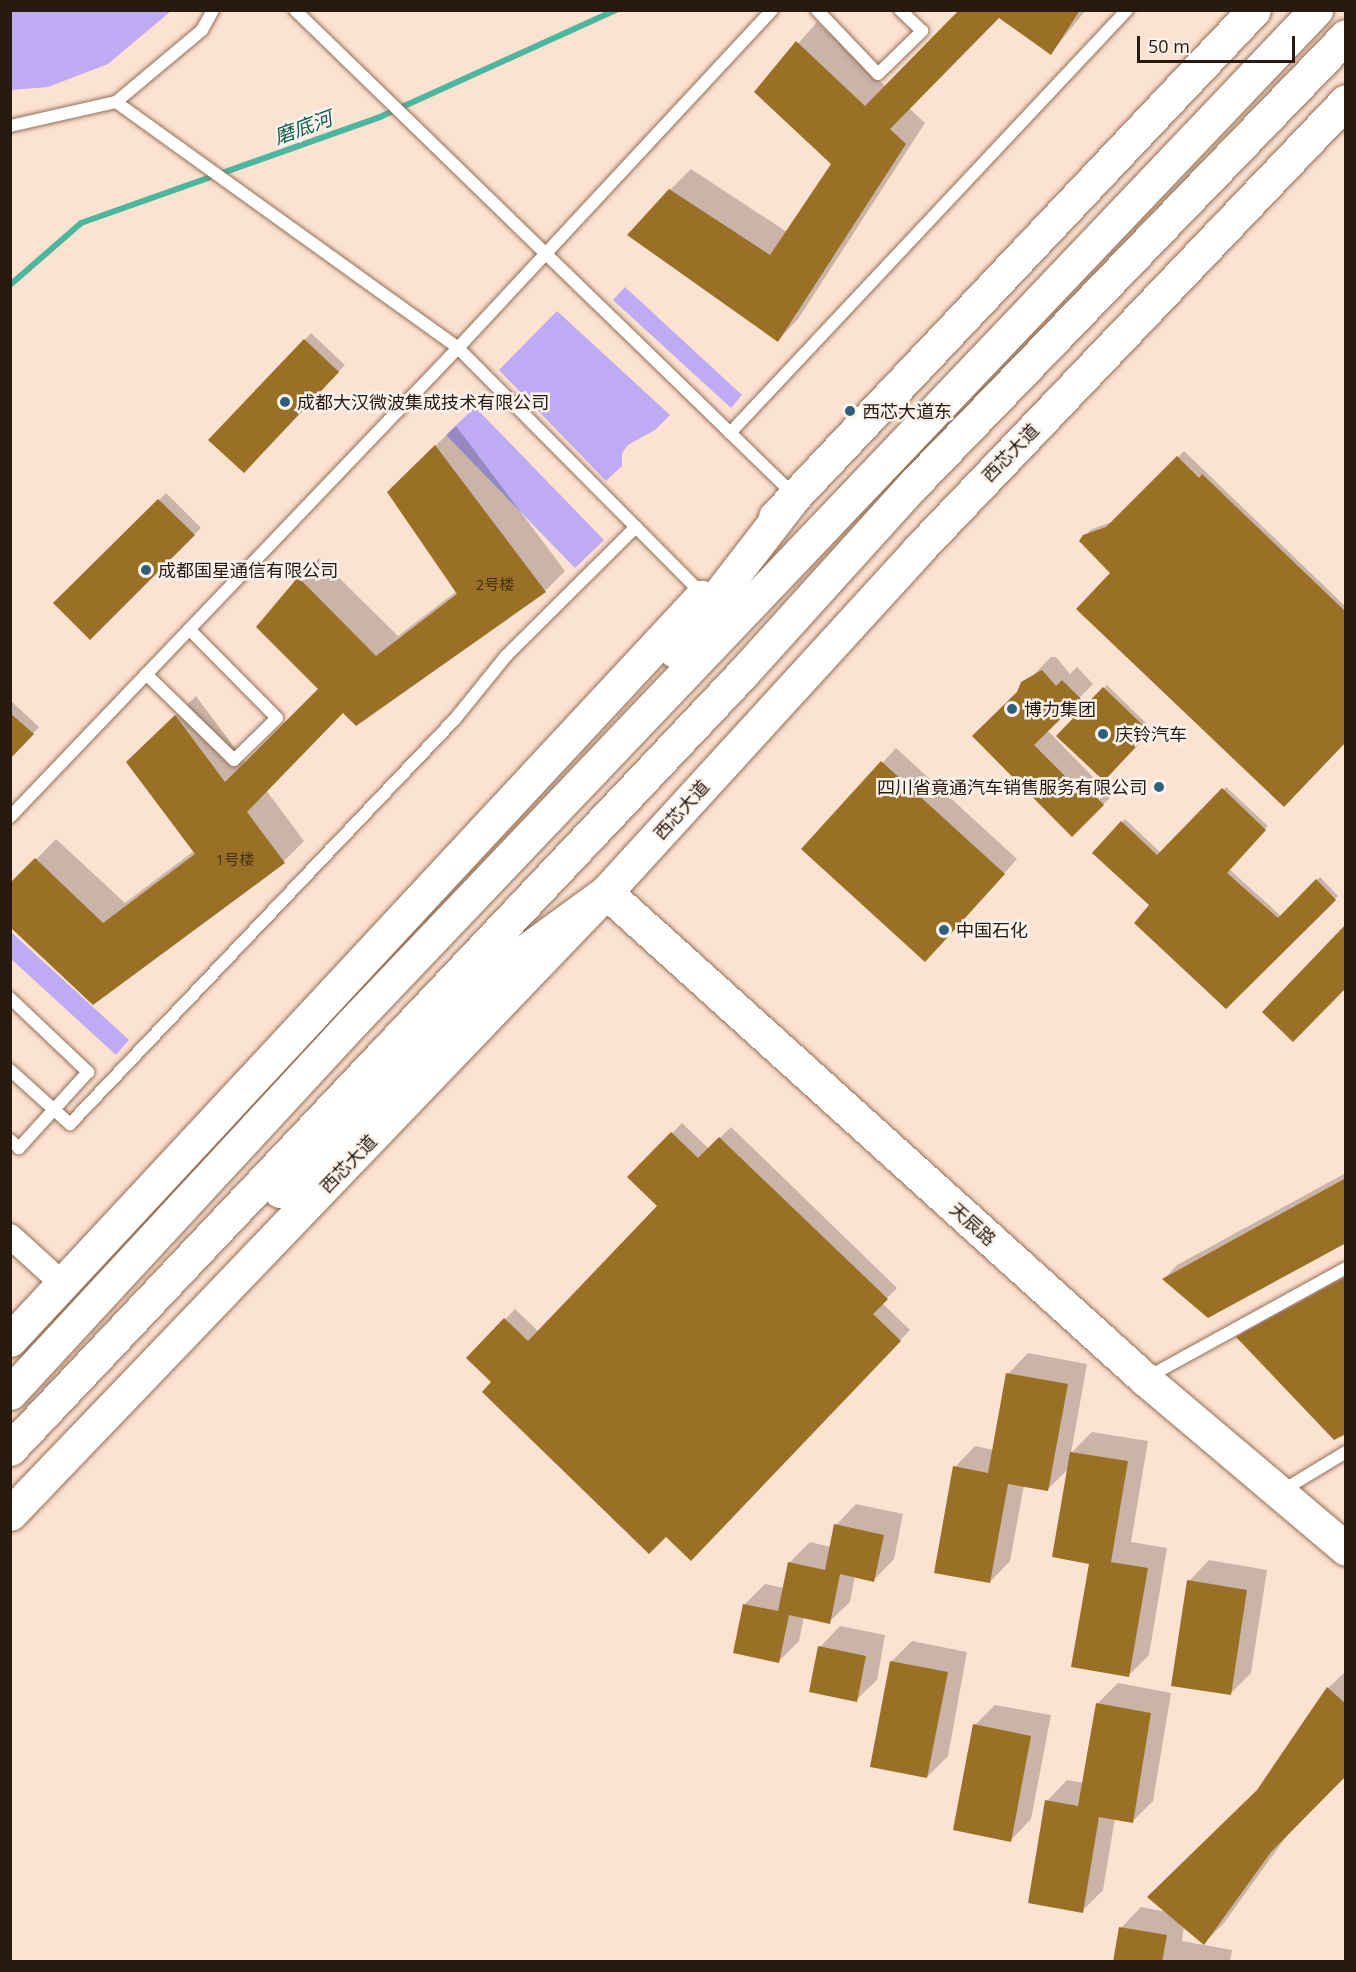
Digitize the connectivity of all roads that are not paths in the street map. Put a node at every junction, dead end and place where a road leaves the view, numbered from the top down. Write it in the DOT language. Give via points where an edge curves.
graph roads {
  1 [pos="213,10"];
  2 [pos="295,10"];
  3 [pos="772,10"];
  4 [pos="817,10"];
  5 [pos="900,10"];
  6 [pos="1127,10"];
  7 [pos="1254,10"];
  8 [pos="1316,10"];
  9 [pos="1346,36"];
  10 [pos="1346,101"];
  11 [pos="116,102"];
  12 [pos="10,126"];
  13 [pos="545,254"];
  14 [pos="458,348"];
  15 [pos="730,433"];
  16 [pos="795,496"];
  17 [pos="636,527"];
  18 [pos="703,595"];
  19 [pos="189,629"];
  20 [pos="146,674"];
  21 [pos="10,817"];
  22 [pos="606,892"];
  23 [pos="10,999"];
  24 [pos="353,1022"];
  25 [pos="10,1070"];
  26 [pos="54,1110"];
  27 [pos="10,1140"];
  28 [pos="10,1236"];
  29 [pos="1346,1268"];
  30 [pos="63,1284"];
  31 [pos="10,1340"];
  32 [pos="109,1345"];
  33 [pos="1145,1379"];
  34 [pos="10,1393"];
  35 [pos="10,1449"];
  36 [pos="1346,1452"];
  37 [pos="1279,1493"];
  38 [pos="10,1514"];
  39 [pos="1346,1550"];
  1 -- 11 [label="lane" via="202,30"];
  2 -- 13 [label="lane"];
  3 -- 13 [label="lane"];
  4 -- 5 [label="lane" via="878,74 922,31"];
  6 -- 15 [label="lane"];
  7 -- 16 [label="main road"];
  8 -- 24 [label="main road"];
  9 -- 32 [label="main road" via="914,484 743,673"];
  10 -- 22 [label="main road, 西芯大道" via="918,550"];
  11 -- 12 [label="lane"];
  11 -- 14 [label="lane"];
  13 -- 14 [label="lane"];
  13 -- 15 [label="lane"];
  14 -- 17 [label="lane"];
  14 -- 19 [label="lane"];
  15 -- 16 [label="lane"];
  16 -- 18 [label="main road"];
  16 -- 24 [label="main road" via="697,628 512,828"];
  17 -- 18 [label="lane"];
  17 -- 26 [label="lane" via="506,656 455,720 70,1124"];
  18 -- 30 [label="main road"];
  19 -- 20 [label="lane"];
  19 -- 20 [label="lane" via="277,718 234,760"];
  20 -- 21 [label="lane"];
  22 -- 32 [label="main road" via="525,951 347,1132"];
  22 -- 33 [label="main road, 天辰路"];
  22 -- 38 [label="main road, 西芯大道"];
  23 -- 26 [label="lane" via="88,1072"];
  24 -- 34 [label="main road"];
  25 -- 26 [label="lane"];
  26 -- 27 [label="lane" via="19,1148"];
  28 -- 30 [label="street"];
  29 -- 33 [label="lane"];
  30 -- 31 [label="main road"];
  32 -- 35 [label="main road"];
  33 -- 37 [label="main road, 天辰路"];
  36 -- 37 [label="lane"];
  37 -- 39 [label="main road, 天辰路"];
}
